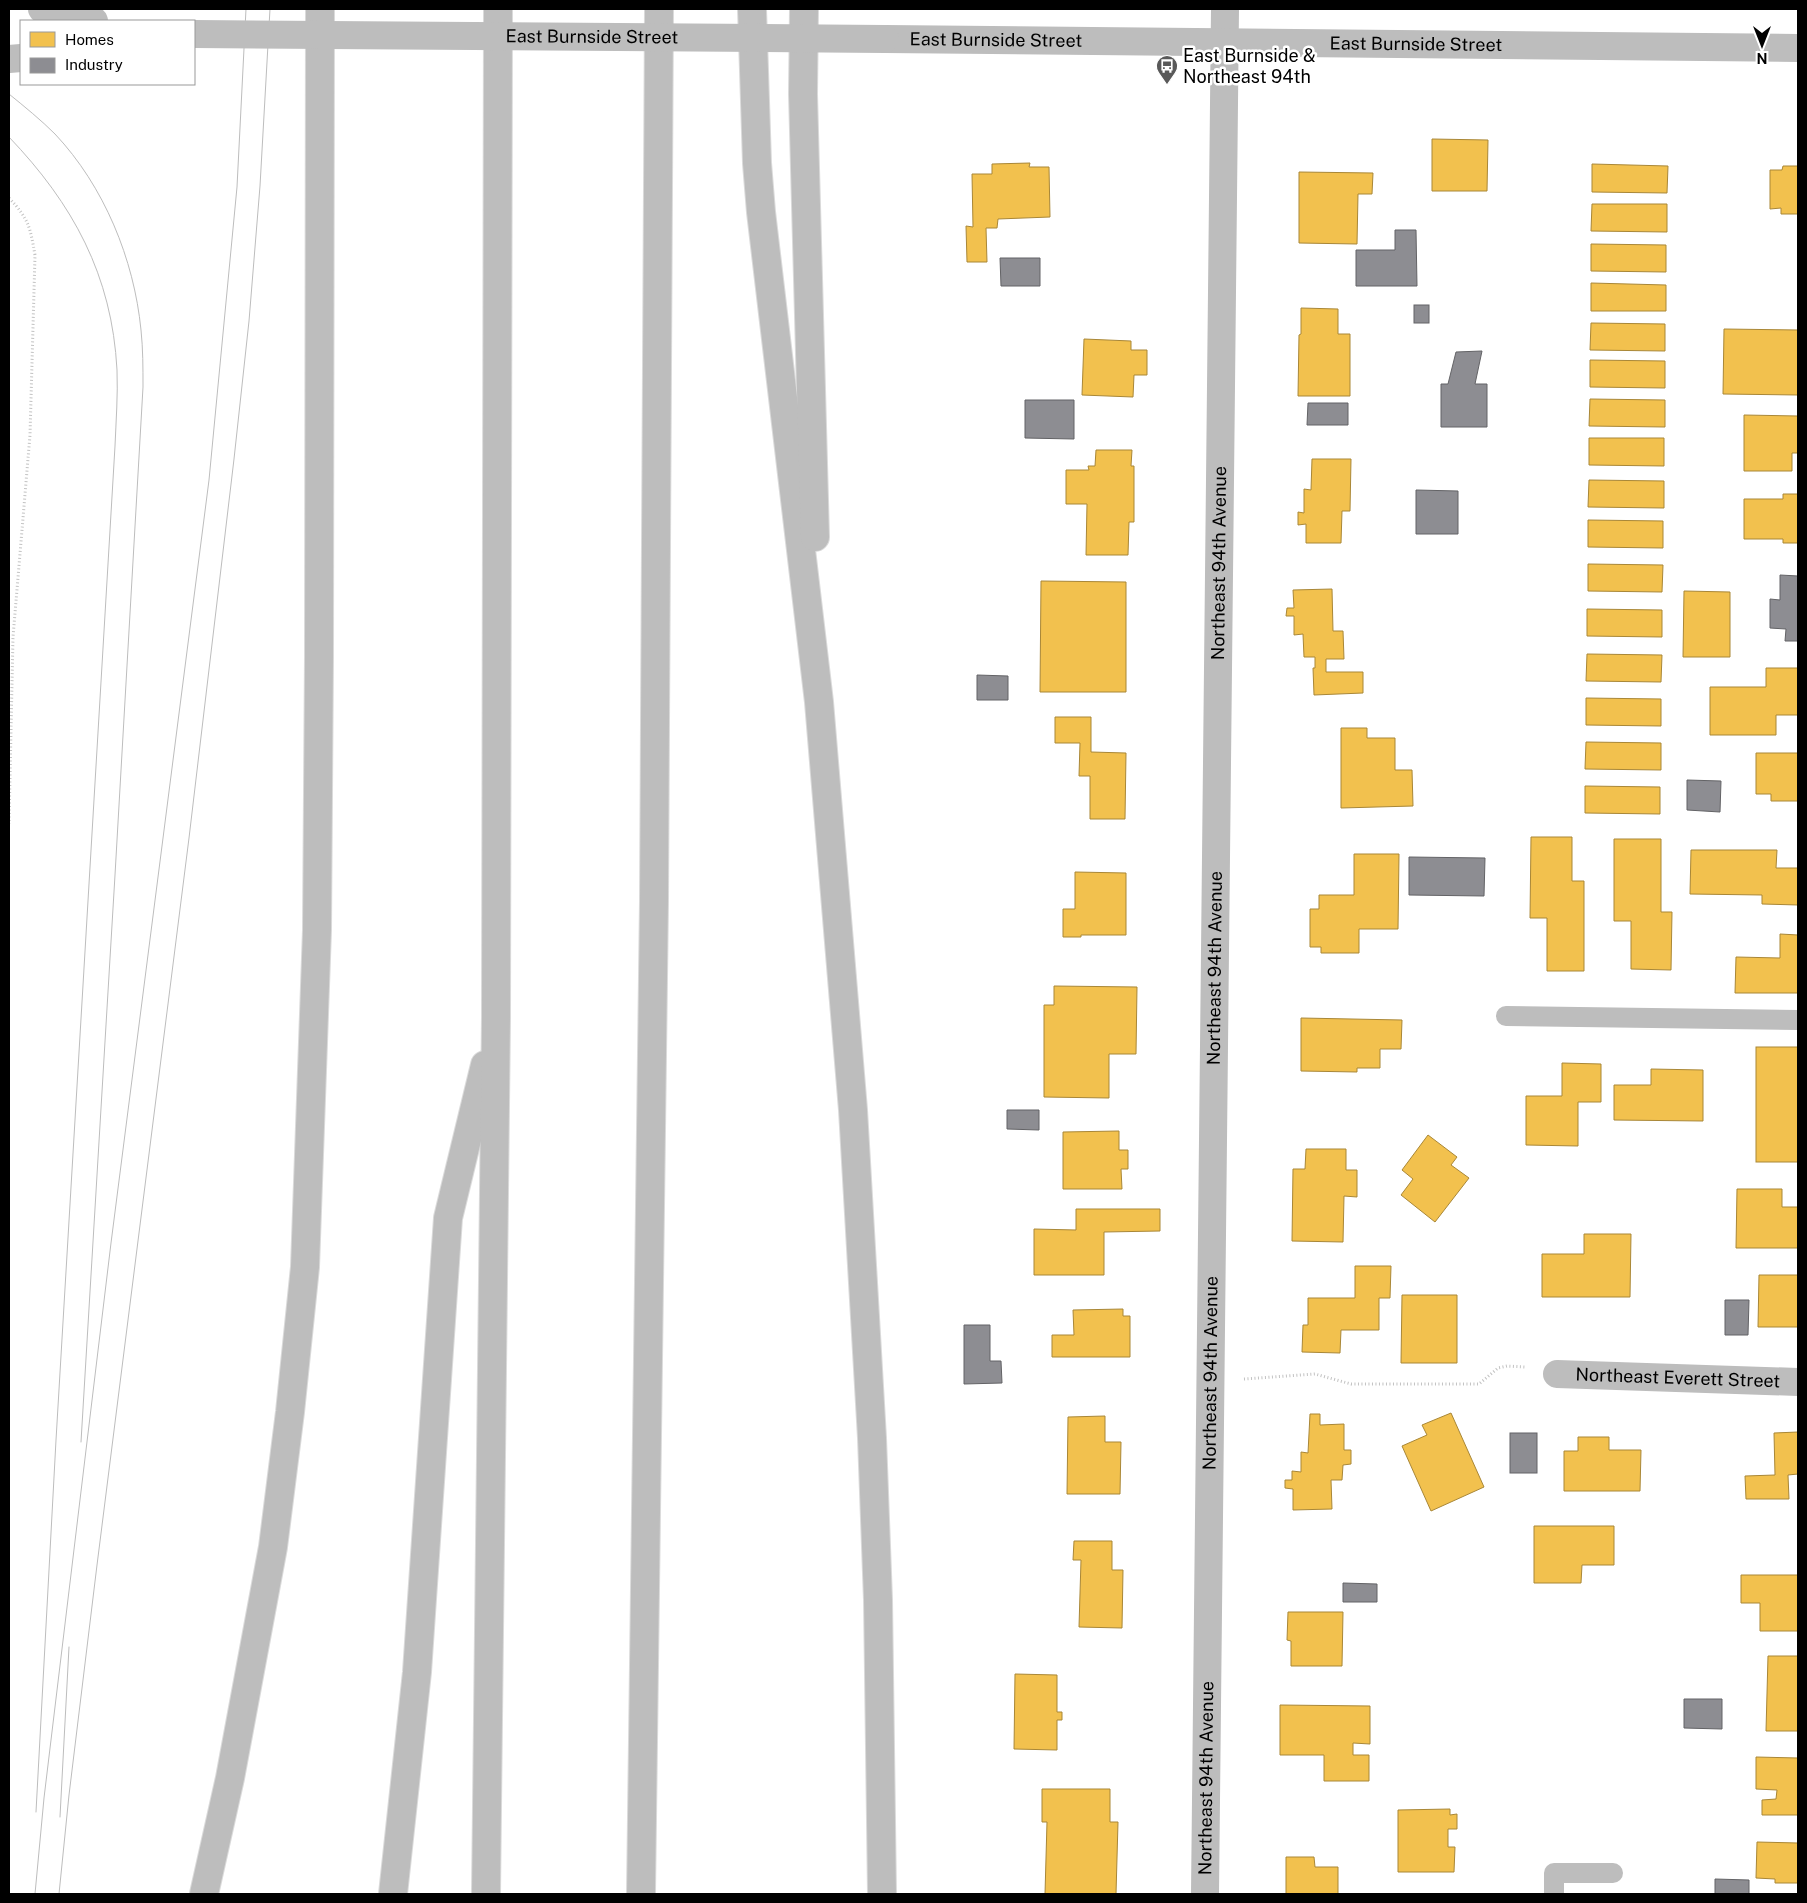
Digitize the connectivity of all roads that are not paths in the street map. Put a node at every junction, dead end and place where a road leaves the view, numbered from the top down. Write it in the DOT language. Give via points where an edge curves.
graph roads {
  1 [pos="42,9"];
  2 [pos="320,9"];
  3 [pos="498,9"];
  4 [pos="658,9"];
  5 [pos="752,9"];
  6 [pos="804,9"];
  7 [pos="1225,9"];
  8 [pos="91,20"];
  9 [pos="195,34"];
  10 [pos="1225,42"];
  11 [pos="1798,48"];
  12 [pos="819,702"];
  13 [pos="1506,1016"];
  14 [pos="496,1017"];
  15 [pos="1798,1020"];
  16 [pos="1557,1374"];
  17 [pos="1798,1382"];
  18 [pos="1613,1873"];
  19 [pos="204,1894"];
  20 [pos="393,1894"];
  21 [pos="486,1894"];
  22 [pos="641,1894"];
  23 [pos="882,1894"];
  24 [pos="1205,1894"];
  25 [pos="1554,1894"];
  1 -- 8 [label="main road" via="63,10"];
  2 -- 19 [label="main road" via="317,920 305,1267 273,1547 232,1769"];
  3 -- 14 [label="main road"];
  4 -- 22 [label="main road" via="654,901"];
  5 -- 12 [label="main road" via="761,212"];
  6 -- 12 [label="main road" via="803,94"];
  7 -- 10 [label="main road, Northeast 94th Avenue"];
  9 -- 10 [label="main road, East Burnside Street, bridge"];
  10 -- 11 [label="main road, East Burnside Street"];
  10 -- 24 [label="main road, Northeast 94th Avenue"];
  12 -- 23 [label="main road" via="853,1110 872,1438"];
  13 -- 15 [label="lane"];
  14 -- 20 [label="main road" via="448,1218 417,1672"];
  14 -- 21 [label="main road"];
  16 -- 17 [label="main road, Northeast Everett Street"];
  18 -- 25 [label="lane" via="1554,1873"];
}
